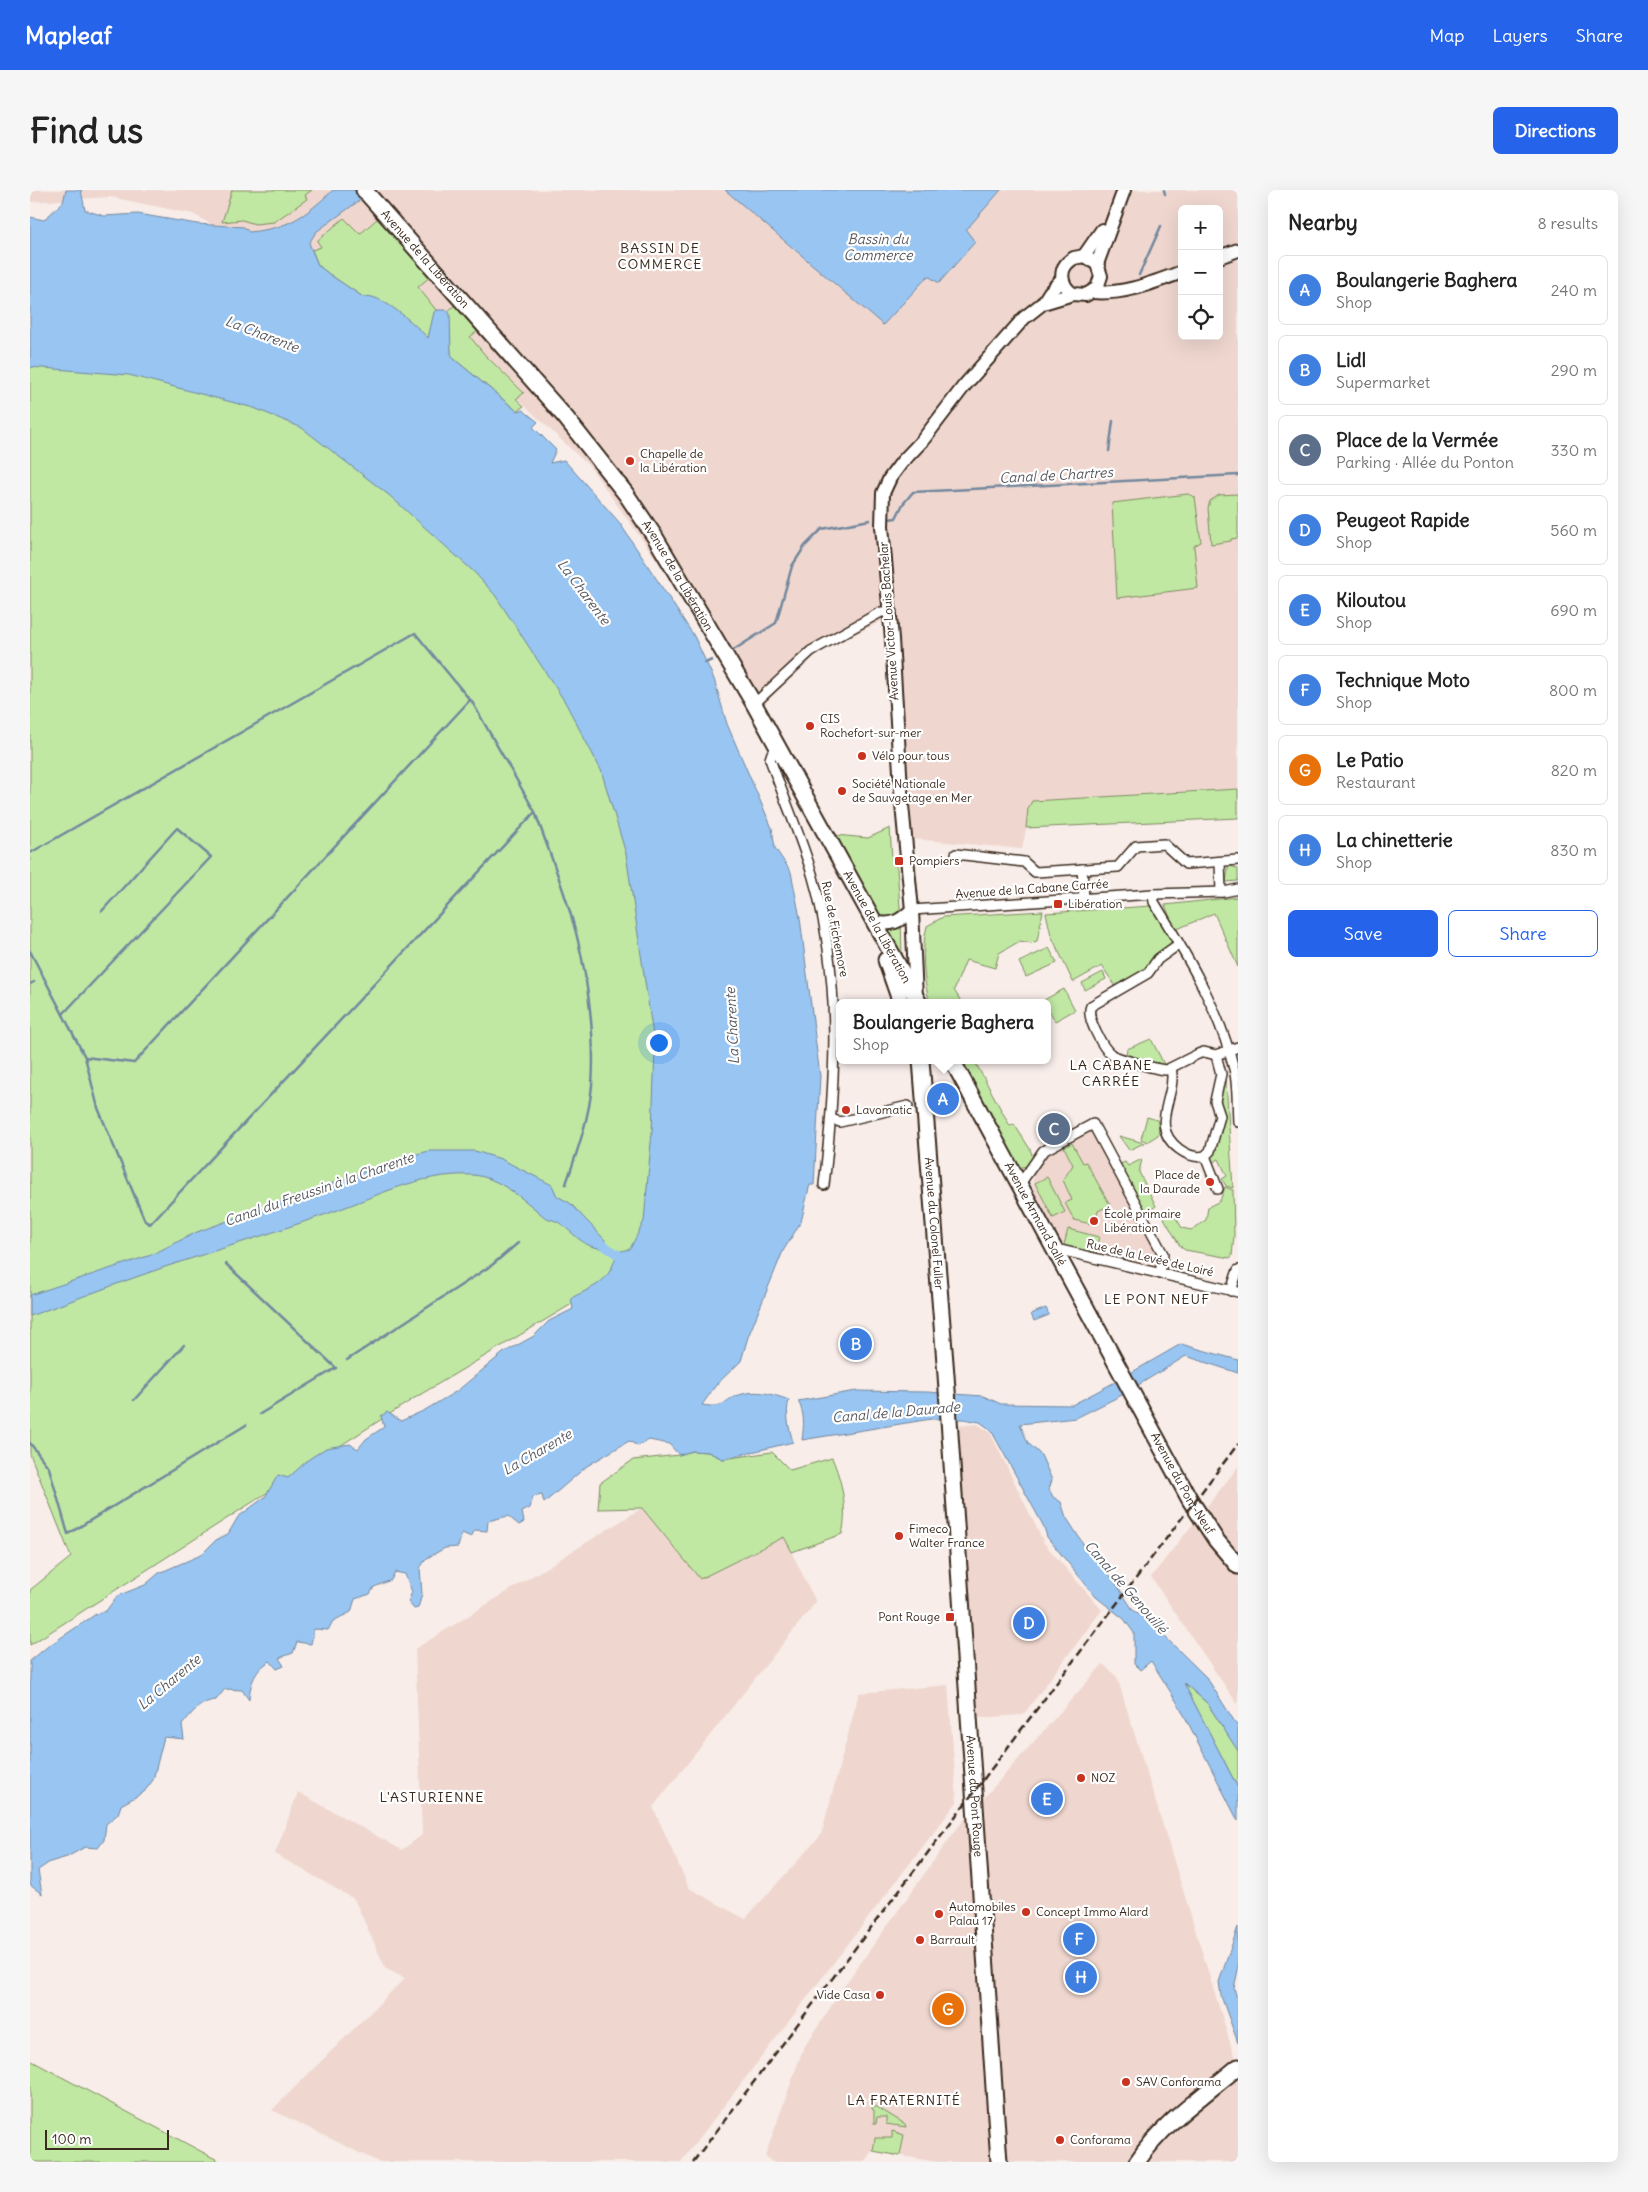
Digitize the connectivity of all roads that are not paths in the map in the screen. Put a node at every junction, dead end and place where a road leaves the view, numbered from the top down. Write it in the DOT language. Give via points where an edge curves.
graph roads {
  1 [pos="1124,190"];
  2 [pos="368,194"];
  3 [pos="1238,250"];
  4 [pos="1084,256"];
  5 [pos="1223,256"];
  6 [pos="1099,270"];
  7 [pos="1178,273"];
  8 [pos="1062,279"];
  9 [pos="1129,290"];
  10 [pos="1092,292"];
  11 [pos="1073,294"];
  12 [pos="1043,303"];
  13 [pos="889,612"];
  14 [pos="754,704"];
  15 [pos="779,750"];
  16 [pos="956,854"];
  17 [pos="1238,860"];
  18 [pos="1220,862"];
  19 [pos="1082,869"];
  20 [pos="1238,889"];
  21 [pos="1221,892"];
  22 [pos="1153,894"];
  23 [pos="1084,899"];
  24 [pos="862,901"];
  25 [pos="912,910"];
  26 [pos="874,922"];
  27 [pos="1179,944"];
  28 [pos="900,999"];
  29 [pos="916,999"];
  30 [pos="917,999"];
  31 [pos="1238,1047"];
  32 [pos="1228,1050"];
  33 [pos="1216,1055"];
  34 [pos="921,1064"];
  35 [pos="954,1064"];
  36 [pos="1172,1068"];
  37 [pos="1237,1100"];
  38 [pos="908,1106"];
  39 [pos="831,1119"];
  40 [pos="1238,1122"];
  41 [pos="1205,1156"];
  42 [pos="1020,1184"];
  43 [pos="824,1185"];
  44 [pos="1218,1189"];
  45 [pos="1056,1249"];
  46 [pos="1238,1270"];
  47 [pos="1160,1274"];
  48 [pos="1235,1291"];
  49 [pos="1136,1397"];
  50 [pos="950,1430"];
  51 [pos="1238,1566"];
  52 [pos="1238,2068"];
  53 [pos="999,2162"];
  54 [pos="1137,2162"];
  1 -- 4 [label="main road" via="1098,238"];
  1 -- 6 [label="main road"];
  2 -- 14 [label="main road, Avenue de la Libération" via="566,418 626,494 682,579"];
  3 -- 5 [label="main road"];
  4 -- 6 [label="main road"];
  4 -- 8 [label="main road" via="1067,263"];
  6 -- 9 [label="main road"];
  6 -- 10 [label="main road" via="1097,288"];
  7 -- 9 [label="main road"];
  8 -- 11 [label="main road"];
  8 -- 12 [label="main road, Avenue Victor-Louis Bachelar"];
  9 -- 10 [label="main road"];
  10 -- 11 [label="main road"];
  11 -- 12 [label="main road, Avenue Victor-Louis Bachelar"];
  12 -- 13 [label="main road, Avenue Victor-Louis Bachelar" via="1024,318 964,386 886,486 882,526"];
  13 -- 14 [label="street" via="882,612 811,651"];
  13 -- 25 [label="main road, Avenue Victor-Louis Bachelar"];
  14 -- 15 [label="main road, Avenue de la Libération"];
  15 -- 24 [label="main road, Avenue de la Libération"];
  15 -- 39 [label="street, Rue de Fichemore" via="772,753 770,759 812,877 824,925 833,986 835,1032"];
  16 -- 19 [label="street" via="1024,862 1035,872"];
  17 -- 18 [label="street"];
  18 -- 19 [label="street" via="1186,864 1164,844 1155,844 1136,846 1118,867"];
  18 -- 21 [label="street"];
  19 -- 23 [label="street"];
  20 -- 21 [label="street, Avenue de la Cabane Carrée"];
  21 -- 22 [label="street, Avenue de la Cabane Carrée"];
  22 -- 23 [label="street, Avenue de la Cabane Carrée"];
  22 -- 27 [label="street" via="1154,902"];
  23 -- 25 [label="street, Avenue de la Cabane Carrée"];
  24 -- 26 [label="main road, Avenue de la Libération"];
  24 -- 28 [label="main road"];
  25 -- 26 [label="main road" via="895,924"];
  25 -- 30 [label="main road, Avenue Victor-Louis Bachelar"];
  26 -- 29 [label="main road, Avenue de la Libération"];
  27 -- 32 [label="street" via="1205,991"];
  27 -- 36 [label="street" via="1158,959 1148,973 1089,1010 1107,1050 1114,1056 1161,1070"];
  31 -- 32 [label="street"];
  32 -- 33 [label="street"];
  32 -- 37 [label="street" via="1234,1069"];
  33 -- 36 [label="street" via="1204,1052"];
  33 -- 41 [label="street" via="1221,1074 1215,1101 1220,1116 1210,1151"];
  34 -- 50 [label="main road, Avenue du Colonel Fuller"];
  35 -- 42 [label="main road, Avenue Armand Sallé"];
  36 -- 41 [label="street" via="1165,1128 1181,1151"];
  37 -- 40 [label="street"];
  38 -- 39 [label="street" via="840,1122"];
  39 -- 43 [label="street, Rue de Fichemore"];
  41 -- 44 [label="street"];
  42 -- 45 [label="main road, Avenue Armand Sallé"];
  42 -- 47 [label="street" via="1043,1151 1093,1124 1164,1254"];
  45 -- 47 [label="street, Rue de la Levée de Loiré"];
  45 -- 49 [label="main road, Avenue Armand Sallé"];
  46 -- 48 [label="street"];
  47 -- 48 [label="street, Rue de la Levée de Loiré"];
  49 -- 51 [label="main road, Avenue du Pont-Neuf" via="1195,1508"];
  50 -- 53 [label="main road, Avenue du Pont Rouge"];
  52 -- 54 [label="main road" via="1176,2118"];
}
